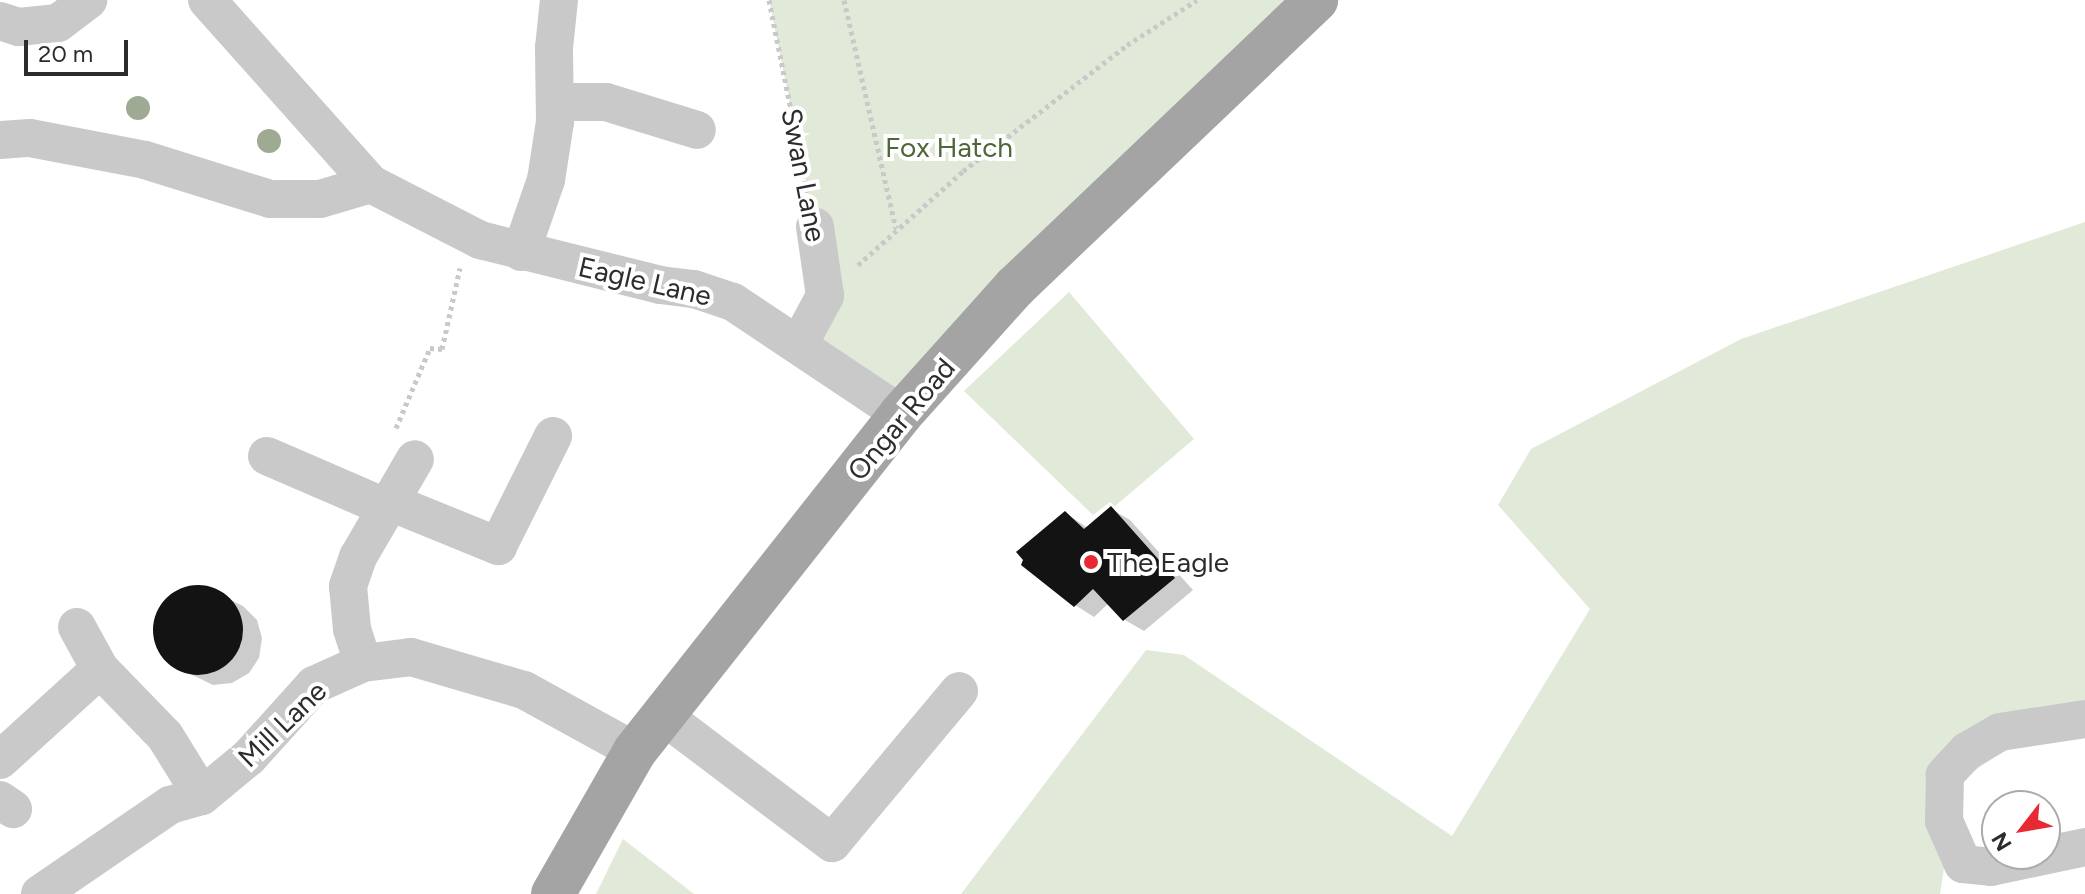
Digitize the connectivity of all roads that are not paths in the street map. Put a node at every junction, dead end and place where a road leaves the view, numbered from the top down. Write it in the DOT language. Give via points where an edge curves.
graph roads {
  1 [pos="88,0"];
  2 [pos="207,0"];
  3 [pos="559,0"];
  4 [pos="1316,0"];
  5 [pos="0,21"];
  6 [pos="555,102"];
  7 [pos="697,130"];
  8 [pos="0,140"];
  9 [pos="371,184"];
  10 [pos="815,227"];
  11 [pos="521,252"];
  12 [pos="799,344"];
  13 [pos="901,414"];
  14 [pos="553,436"];
  15 [pos="267,456"];
  16 [pos="415,459"];
  17 [pos="388,505"];
  18 [pos="77,627"];
  19 [pos="363,663"];
  20 [pos="100,669"];
  21 [pos="959,691"];
  22 [pos="662,715"];
  23 [pos="2085,719"];
  24 [pos="635,751"];
  25 [pos="0,760"];
  26 [pos="202,796"];
  27 [pos="2085,847"];
  28 [pos="40,894"];
  29 [pos="553,894"];
  1 -- 5 [label="street" via="58,23 19,27"];
  2 -- 9 [label="street, Eagle Lane"];
  3 -- 6 [label="street"];
  4 -- 13 [label="main road, Ongar Road" via="1015,287"];
  6 -- 7 [label="street" via="606,102"];
  6 -- 11 [label="street" via="546,180"];
  8 -- 9 [label="street" via="30,138 145,160 270,199 320,199"];
  9 -- 11 [label="street, Eagle Lane" via="468,235"];
  10 -- 12 [label="street, Swan Lane" via="825,296"];
  11 -- 12 [label="street, Eagle Lane" via="694,289 733,302"];
  12 -- 13 [label="street, Eagle Lane"];
  13 -- 22 [label="main road, Ongar Road"];
  14 -- 17 [label="street" via="498,546"];
  15 -- 17 [label="street"];
  16 -- 17 [label="street"];
  17 -- 19 [label="street" via="348,586 352,629"];
  18 -- 20 [label="street"];
  19 -- 24 [label="street, Mill Lane" via="411,657 509,685"];
  19 -- 26 [label="street, Mill Lane" via="314,685 249,757"];
  20 -- 25 [label="street"];
  20 -- 26 [label="street" via="165,736"];
  21 -- 22 [label="street" via="832,843"];
  22 -- 24 [label="main road, Ongar Road"];
  23 -- 27 [label="street" via="2000,732 1967,751 1945,775 1944,821 1963,864 1991,867"];
  24 -- 29 [label="main road, Ongar Road"];
  26 -- 28 [label="street, Mill Lane" via="170,805"];
}
